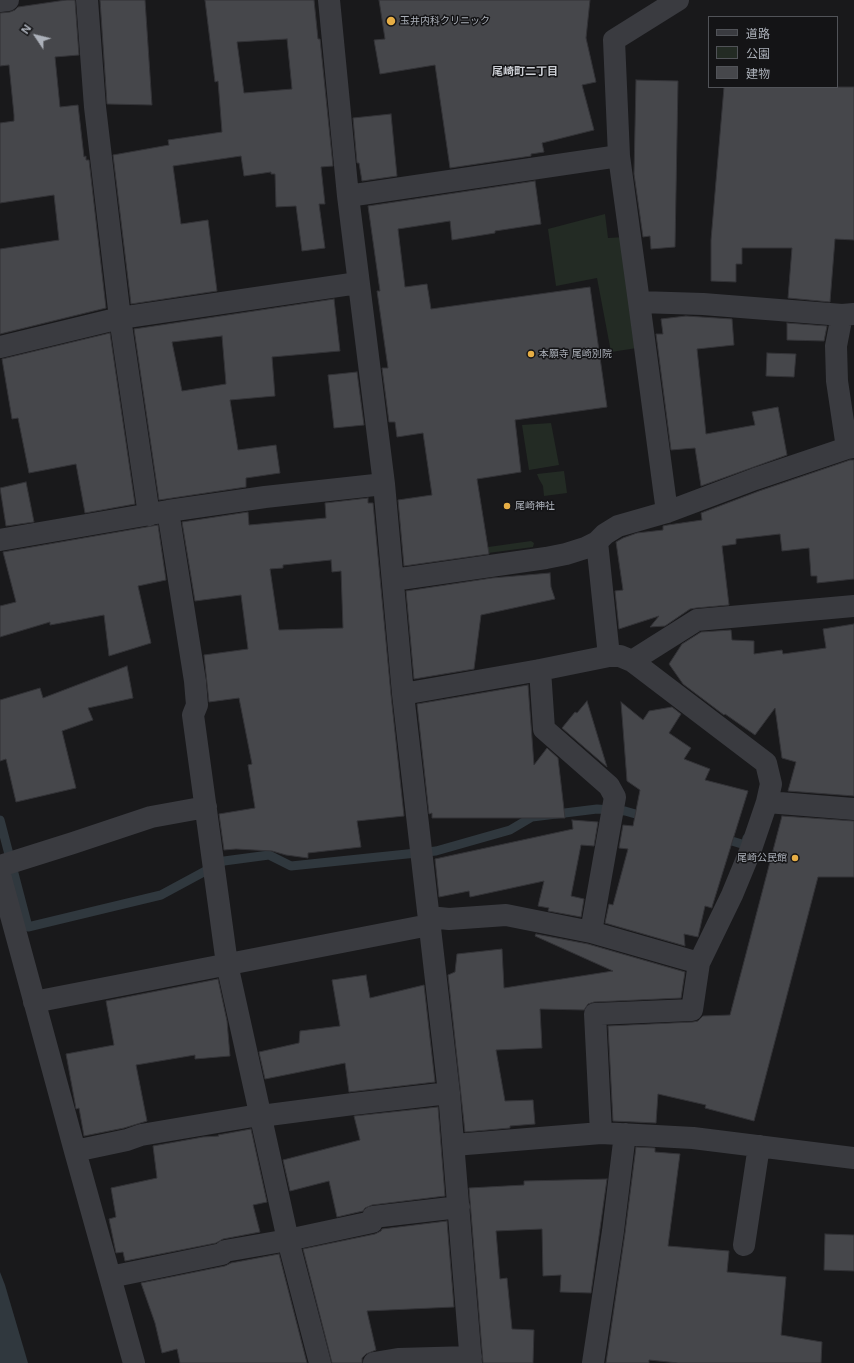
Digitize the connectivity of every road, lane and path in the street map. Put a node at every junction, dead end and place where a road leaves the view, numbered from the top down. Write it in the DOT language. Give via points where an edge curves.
graph roads {
  1 [pos="8,0"];
  2 [pos="87,0"];
  3 [pos="329,0"];
  4 [pos="678,0"];
  5 [pos="0,1"];
  6 [pos="619,156"];
  7 [pos="348,196"];
  8 [pos="358,283"];
  9 [pos="639,302"];
  10 [pos="848,315"];
  11 [pos="120,318"];
  12 [pos="0,347"];
  13 [pos="850,448"];
  14 [pos="384,484"];
  15 [pos="667,512"];
  16 [pos="159,513"];
  17 [pos="0,540"];
  18 [pos="597,542"];
  19 [pos="393,580"];
  20 [pos="854,606"];
  21 [pos="608,656"];
  22 [pos="632,662"];
  23 [pos="540,670"];
  24 [pos="403,694"];
  25 [pos="767,802"];
  26 [pos="206,807"];
  27 [pos="854,809"];
  28 [pos="0,866"];
  29 [pos="0,875"];
  30 [pos="429,921"];
  31 [pos="591,932"];
  32 [pos="699,963"];
  33 [pos="227,964"];
  34 [pos="34,1002"];
  35 [pos="449,1093"];
  36 [pos="261,1116"];
  37 [pos="601,1133"];
  38 [pos="625,1134"];
  39 [pos="454,1145"];
  40 [pos="759,1146"];
  41 [pos="75,1151"];
  42 [pos="854,1158"];
  43 [pos="459,1207"];
  44 [pos="288,1240"];
  45 [pos="744,1245"];
  46 [pos="110,1277"];
  47 [pos="471,1360"];
  48 [pos="134,1363"];
  49 [pos="320,1363"];
  50 [pos="374,1363"];
  51 [pos="593,1363"];
  1 -- 5 [label="street"];
  2 -- 11 [label="street" via="95,107"];
  3 -- 7 [label="street"];
  4 -- 6 [label="street" via="614,40"];
  6 -- 7 [label="street"];
  6 -- 9 [label="street"];
  7 -- 8 [label="street"];
  8 -- 11 [label="street"];
  8 -- 14 [label="street"];
  9 -- 10 [label="street" via="704,304"];
  9 -- 15 [label="street"];
  10 -- 13 [label="street" via="836,346 837,381"];
  11 -- 12 [label="street"];
  11 -- 16 [label="street"];
  13 -- 15 [label="street" via="695,500"];
  14 -- 16 [label="street"];
  14 -- 19 [label="street"];
  15 -- 18 [label="street" via="618,526"];
  16 -- 17 [label="street"];
  16 -- 26 [label="street" via="195,681 197,706 193,715"];
  18 -- 19 [label="street" via="585,548 546,558"];
  18 -- 21 [label="street"];
  19 -- 24 [label="street"];
  20 -- 22 [label="street" via="697,620"];
  21 -- 22 [label="street" via="620,656"];
  21 -- 23 [label="street"];
  22 -- 25 [label="street" via="766,762 772,784"];
  23 -- 24 [label="street"];
  23 -- 31 [label="street" via="544,729 609,786 615,797"];
  24 -- 30 [label="street"];
  25 -- 27 [label="street"];
  25 -- 32 [label="street" via="732,895"];
  26 -- 28 [label="street" via="151,817"];
  26 -- 33 [label="street"];
  29 -- 34 [label="street"];
  30 -- 31 [label="street" via="506,916"];
  30 -- 33 [label="street"];
  30 -- 35 [label="street"];
  31 -- 32 [label="street"];
  32 -- 37 [label="street" via="692,1010 595,1014"];
  33 -- 34 [label="street"];
  33 -- 36 [label="street"];
  34 -- 41 [label="street"];
  35 -- 36 [label="street"];
  35 -- 39 [label="street"];
  36 -- 41 [label="street" via="141,1135"];
  36 -- 44 [label="street"];
  37 -- 38 [label="street"];
  37 -- 39 [label="street"];
  38 -- 40 [label="street" via="693,1138"];
  38 -- 51 [label="street"];
  39 -- 43 [label="street"];
  40 -- 42 [label="street"];
  40 -- 45 [label="street"];
  41 -- 46 [label="street"];
  43 -- 44 [label="street" via="373,1217 372,1222"];
  43 -- 47 [label="street"];
  44 -- 46 [label="street" via="225,1251 222,1254"];
  44 -- 49 [label="street"];
  46 -- 48 [label="street"];
  47 -- 50 [label="street" via="398,1359"];
}
